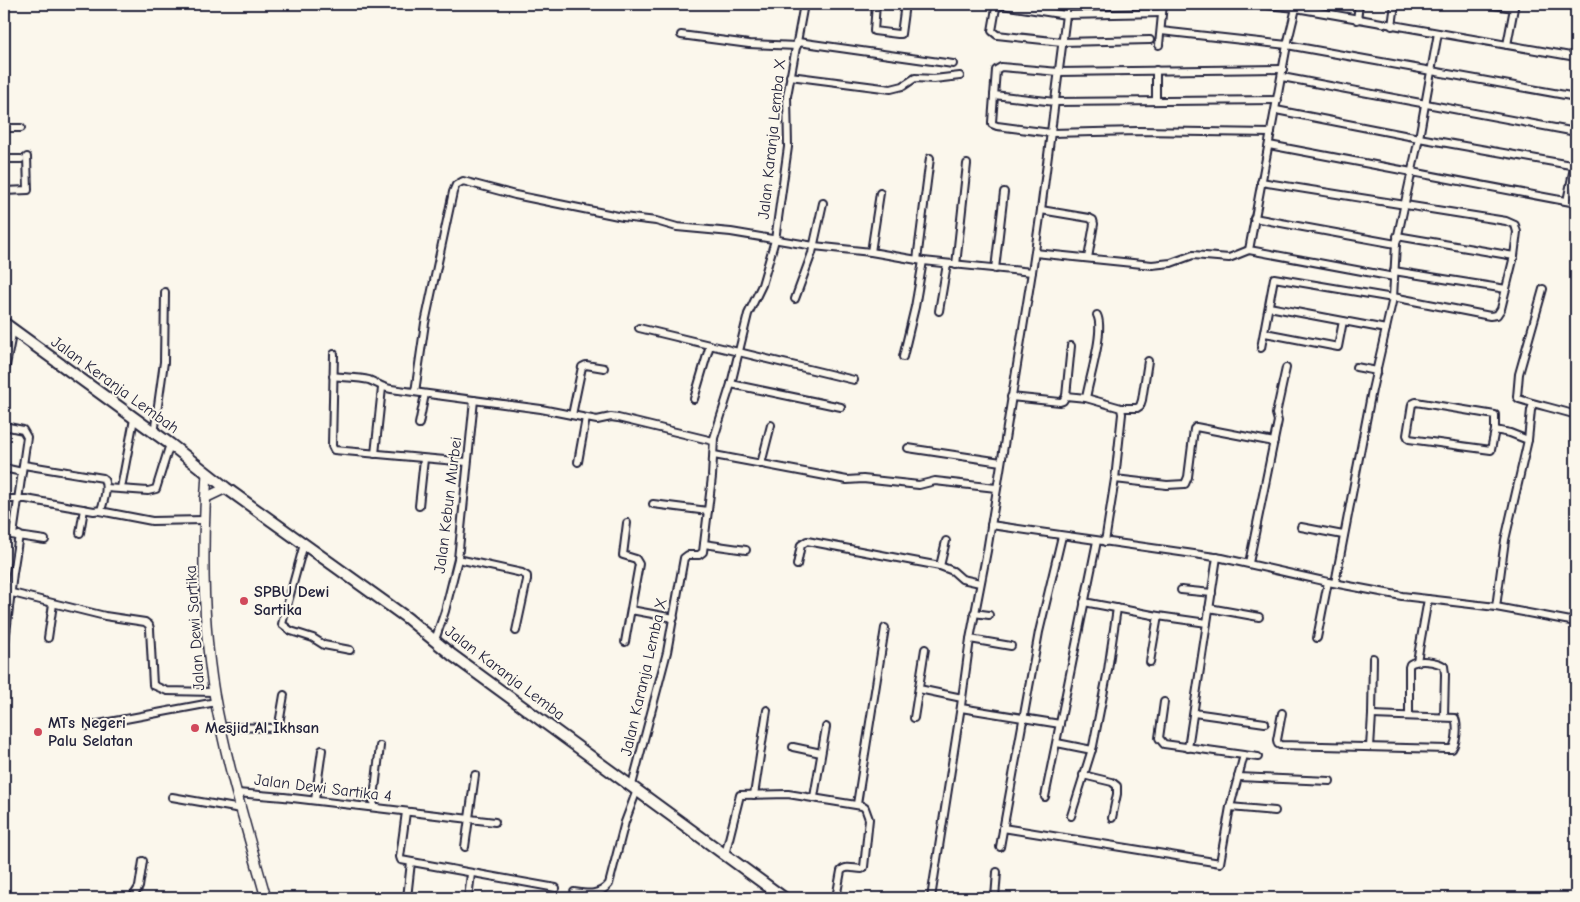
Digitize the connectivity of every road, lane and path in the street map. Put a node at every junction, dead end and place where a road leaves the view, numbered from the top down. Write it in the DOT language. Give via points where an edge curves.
graph roads {
  1 [pos="76,4"];
  2 [pos="80,4"];
  3 [pos="804,4"];
  4 [pos="876,4"];
  5 [pos="905,4"];
  6 [pos="1066,4"];
  7 [pos="1163,4"];
  8 [pos="1257,4"];
  9 [pos="1359,4"];
  10 [pos="1396,4"];
  11 [pos="1486,4"];
  12 [pos="1006,5"];
  13 [pos="1507,5"];
  14 [pos="1296,8"];
  15 [pos="1162,13"];
  16 [pos="1066,14"];
  17 [pos="1356,20"];
  18 [pos="1392,26"];
  19 [pos="1160,31"];
  20 [pos="1438,33"];
  21 [pos="681,35"];
  22 [pos="1150,40"];
  23 [pos="1062,42"];
  24 [pos="797,44"];
  25 [pos="1159,45"];
  26 [pos="1287,45"];
  27 [pos="1507,45"];
  28 [pos="1576,57"];
  29 [pos="953,64"];
  30 [pos="1284,69"];
  31 [pos="1156,70"];
  32 [pos="1431,70"];
  33 [pos="1059,72"];
  34 [pos="790,76"];
  35 [pos="960,76"];
  36 [pos="1282,77"];
  37 [pos="994,95"];
  38 [pos="1576,97"];
  39 [pos="1156,100"];
  40 [pos="1278,100"];
  41 [pos="1056,102"];
  42 [pos="1425,104"];
  43 [pos="1276,110"];
  44 [pos="4,128"];
  45 [pos="22,128"];
  46 [pos="1576,132"];
  47 [pos="1051,133"];
  48 [pos="1271,133"];
  49 [pos="1419,138"];
  50 [pos="1269,145"];
  51 [pos="930,158"];
  52 [pos="1576,158"];
  53 [pos="4,159"];
  54 [pos="967,164"];
  55 [pos="1576,166"];
  56 [pos="1411,172"];
  57 [pos="1261,182"];
  58 [pos="4,191"];
  59 [pos="1004,192"];
  60 [pos="880,193"];
  61 [pos="1567,201"];
  62 [pos="823,203"];
  63 [pos="1576,203"];
  64 [pos="1405,206"];
  65 [pos="1042,210"];
  66 [pos="1254,218"];
  67 [pos="1397,236"];
  68 [pos="775,240"];
  69 [pos="1396,244"];
  70 [pos="814,246"];
  71 [pos="1249,250"];
  72 [pos="871,252"];
  73 [pos="1034,253"];
  74 [pos="1514,256"];
  75 [pos="1088,258"];
  76 [pos="920,260"];
  77 [pos="947,264"];
  78 [pos="956,265"];
  79 [pos="996,269"];
  80 [pos="1032,272"];
  81 [pos="1394,274"];
  82 [pos="1506,289"];
  83 [pos="1543,289"];
  84 [pos="165,292"];
  85 [pos="1393,297"];
  86 [pos="795,299"];
  87 [pos="1269,307"];
  88 [pos="939,311"];
  89 [pos="1098,315"];
  90 [pos="1343,320"];
  91 [pos="4,323"];
  92 [pos="639,328"];
  93 [pos="13,329"];
  94 [pos="1386,329"];
  95 [pos="1264,333"];
  96 [pos="710,345"];
  97 [pos="1071,346"];
  98 [pos="1261,348"];
  99 [pos="739,352"];
  100 [pos="334,354"];
  101 [pos="903,357"];
  102 [pos="1148,361"];
  103 [pos="1356,367"];
  104 [pos="604,368"];
  105 [pos="1286,368"];
  106 [pos="1377,371"];
  107 [pos="4,376"];
  108 [pos="332,376"];
  109 [pos="854,380"];
  110 [pos="731,384"];
  111 [pos="382,388"];
  112 [pos="414,392"];
  113 [pos="425,394"];
  114 [pos="1066,396"];
  115 [pos="1011,397"];
  116 [pos="1086,398"];
  117 [pos="694,399"];
  118 [pos="474,400"];
  119 [pos="1533,404"];
  120 [pos="841,407"];
  121 [pos="1121,408"];
  122 [pos="572,415"];
  123 [pos="1576,415"];
  124 [pos="586,418"];
  125 [pos="134,419"];
  126 [pos="419,424"];
  127 [pos="771,424"];
  128 [pos="4,426"];
  129 [pos="1494,430"];
  130 [pos="154,434"];
  131 [pos="1528,440"];
  132 [pos="714,441"];
  133 [pos="1274,442"];
  134 [pos="170,444"];
  135 [pos="908,448"];
  136 [pos="375,454"];
  137 [pos="714,455"];
  138 [pos="424,459"];
  139 [pos="467,462"];
  140 [pos="578,462"];
  141 [pos="1001,462"];
  142 [pos="761,464"];
  143 [pos="4,468"];
  144 [pos="23,468"];
  145 [pos="207,473"];
  146 [pos="1115,478"];
  147 [pos="106,488"];
  148 [pos="121,488"];
  149 [pos="226,488"];
  150 [pos="996,488"];
  151 [pos="205,498"];
  152 [pos="4,499"];
  153 [pos="18,500"];
  154 [pos="653,504"];
  155 [pos="419,506"];
  156 [pos="84,508"];
  157 [pos="100,511"];
  158 [pos="708,511"];
  159 [pos="204,520"];
  160 [pos="627,523"];
  161 [pos="991,525"];
  162 [pos="1301,527"];
  163 [pos="80,533"];
  164 [pos="4,534"];
  165 [pos="16,535"];
  166 [pos="1343,535"];
  167 [pos="1062,536"];
  168 [pos="45,540"];
  169 [pos="946,541"];
  170 [pos="1097,542"];
  171 [pos="1105,542"];
  172 [pos="304,544"];
  173 [pos="704,544"];
  174 [pos="746,550"];
  175 [pos="1217,558"];
  176 [pos="458,559"];
  177 [pos="1249,563"];
  178 [pos="797,565"];
  179 [pos="940,566"];
  180 [pos="1332,582"];
  181 [pos="980,583"];
  182 [pos="1181,590"];
  183 [pos="7,592"];
  184 [pos="1212,593"];
  185 [pos="1428,599"];
  186 [pos="1084,602"];
  187 [pos="53,604"];
  188 [pos="1496,607"];
  189 [pos="1117,608"];
  190 [pos="1210,608"];
  191 [pos="631,610"];
  192 [pos="974,614"];
  193 [pos="989,615"];
  194 [pos="1158,616"];
  195 [pos="1259,617"];
  196 [pos="674,618"];
  197 [pos="1576,622"];
  198 [pos="1207,623"];
  199 [pos="884,628"];
  200 [pos="516,630"];
  201 [pos="48,638"];
  202 [pos="1317,638"];
  203 [pos="970,639"];
  204 [pos="435,640"];
  205 [pos="625,642"];
  206 [pos="1011,646"];
  207 [pos="925,649"];
  208 [pos="350,650"];
  209 [pos="4,651"];
  210 [pos="1373,658"];
  211 [pos="1417,661"];
  212 [pos="1150,662"];
  213 [pos="919,689"];
  214 [pos="284,695"];
  215 [pos="215,697"];
  216 [pos="962,698"];
  217 [pos="1164,702"];
  218 [pos="961,708"];
  219 [pos="767,710"];
  220 [pos="1282,712"];
  221 [pos="1194,713"];
  222 [pos="1372,715"];
  223 [pos="1409,716"];
  224 [pos="1444,717"];
  225 [pos="914,718"];
  226 [pos="1023,718"];
  227 [pos="1265,723"];
  228 [pos="1060,724"];
  229 [pos="88,726"];
  230 [pos="221,727"];
  231 [pos="826,727"];
  232 [pos="1057,743"];
  233 [pos="380,746"];
  234 [pos="793,747"];
  235 [pos="1370,747"];
  236 [pos="1188,748"];
  237 [pos="322,750"];
  238 [pos="1092,750"];
  239 [pos="821,753"];
  240 [pos="1244,755"];
  241 [pos="1258,757"];
  242 [pos="1082,774"];
  243 [pos="475,775"];
  244 [pos="1238,776"];
  245 [pos="1330,781"];
  246 [pos="634,788"];
  247 [pos="237,793"];
  248 [pos="754,795"];
  249 [pos="172,797"];
  250 [pos="814,797"];
  251 [pos="1045,798"];
  252 [pos="315,800"];
  253 [pos="857,804"];
  254 [pos="373,807"];
  255 [pos="1230,807"];
  256 [pos="241,809"];
  257 [pos="406,812"];
  258 [pos="1275,812"];
  259 [pos="1071,816"];
  260 [pos="1112,818"];
  261 [pos="470,819"];
  262 [pos="495,822"];
  263 [pos="1003,828"];
  264 [pos="1000,846"];
  265 [pos="466,847"];
  266 [pos="725,855"];
  267 [pos="143,861"];
  268 [pos="411,862"];
  269 [pos="997,872"];
  270 [pos="471,874"];
  271 [pos="556,888"];
  272 [pos="574,892"];
  273 [pos="132,898"];
  274 [pos="266,898"];
  275 [pos="406,898"];
  276 [pos="468,898"];
  277 [pos="784,898"];
  278 [pos="836,898"];
  279 [pos="930,898"];
  280 [pos="995,898"];
  1 -- 2 [label="street"];
  3 -- 24 [label="street, Jalan Karanja Lemba X"];
  4 -- 5 [label="street" via="874,31 901,34"];
  6 -- 16 [label="street"];
  7 -- 15 [label="street"];
  8 -- 14 [label="street"];
  9 -- 17 [label="street"];
  10 -- 18 [label="street"];
  11 -- 13 [label="street"];
  12 -- 16 [label="street"];
  12 -- 23 [label="street" via="996,8 994,34"];
  13 -- 27 [label="street" via="1514,9"];
  14 -- 17 [label="street"];
  14 -- 26 [label="street"];
  15 -- 16 [label="street"];
  15 -- 19 [label="street"];
  16 -- 23 [label="street"];
  17 -- 18 [label="street"];
  18 -- 20 [label="street"];
  19 -- 25 [label="street"];
  19 -- 26 [label="street"];
  20 -- 27 [label="street"];
  20 -- 32 [label="street"];
  21 -- 24 [label="street" via="748,44"];
  22 -- 23 [label="street"];
  23 -- 33 [label="street"];
  24 -- 29 [label="street"];
  24 -- 34 [label="street, Jalan Karanja Lemba X"];
  26 -- 30 [label="street"];
  26 -- 32 [label="street"];
  27 -- 28 [label="street"];
  30 -- 31 [label="street"];
  30 -- 36 [label="street"];
  31 -- 33 [label="street"];
  31 -- 39 [label="street"];
  32 -- 38 [label="street"];
  32 -- 42 [label="street"];
  33 -- 37 [label="street" via="999,68 996,70"];
  33 -- 41 [label="street"];
  34 -- 35 [label="street" via="891,90 915,78"];
  34 -- 68 [label="street, Jalan Karanja Lemba X" via="788,147"];
  36 -- 40 [label="street"];
  36 -- 42 [label="street"];
  37 -- 41 [label="street"];
  37 -- 47 [label="street" via="994,124"];
  39 -- 40 [label="street"];
  39 -- 41 [label="street"];
  40 -- 43 [label="street"];
  41 -- 47 [label="street"];
  42 -- 46 [label="street"];
  42 -- 49 [label="street"];
  43 -- 48 [label="street"];
  43 -- 49 [label="street"];
  44 -- 45 [label="street"];
  47 -- 48 [label="street"];
  47 -- 65 [label="street"];
  48 -- 50 [label="street"];
  49 -- 55 [label="street"];
  49 -- 56 [label="street"];
  50 -- 56 [label="street"];
  50 -- 57 [label="street"];
  51 -- 76 [label="street"];
  52 -- 55 [label="street"];
  53 -- 58 [label="street" via="24,158 28,190"];
  54 -- 78 [label="street"];
  55 -- 61 [label="street"];
  56 -- 61 [label="street"];
  56 -- 64 [label="street"];
  57 -- 64 [label="street"];
  57 -- 66 [label="street"];
  59 -- 79 [label="street"];
  60 -- 72 [label="street"];
  61 -- 63 [label="street"];
  62 -- 70 [label="street"];
  64 -- 67 [label="street"];
  64 -- 74 [label="street" via="1515,225"];
  65 -- 73 [label="street"];
  65 -- 75 [label="street" via="1093,220"];
  66 -- 69 [label="street"];
  66 -- 71 [label="street"];
  67 -- 69 [label="street"];
  67 -- 74 [label="street"];
  68 -- 70 [label="street"];
  68 -- 99 [label="street, Jalan Karanja Lemba X" via="762,285 748,314"];
  68 -- 112 [label="street" via="677,227 459,182 453,192"];
  69 -- 81 [label="street"];
  70 -- 72 [label="street"];
  70 -- 86 [label="street"];
  71 -- 75 [label="street" via="1228,258 1193,255 1171,263 1152,265"];
  71 -- 81 [label="street"];
  72 -- 76 [label="street"];
  73 -- 75 [label="street"];
  73 -- 80 [label="street"];
  74 -- 82 [label="street"];
  76 -- 77 [label="street"];
  76 -- 101 [label="street" via="915,307"];
  77 -- 78 [label="street"];
  77 -- 88 [label="street"];
  78 -- 79 [label="street"];
  79 -- 80 [label="street"];
  80 -- 115 [label="street"];
  81 -- 82 [label="street"];
  81 -- 85 [label="street"];
  82 -- 85 [label="street" via="1497,316"];
  83 -- 119 [label="street" via="1516,394 1519,399"];
  84 -- 130 [label="street" via="164,362"];
  85 -- 87 [label="street" via="1274,278"];
  85 -- 94 [label="street"];
  87 -- 90 [label="street"];
  87 -- 95 [label="street"];
  89 -- 116 [label="street" via="1099,331"];
  90 -- 94 [label="street"];
  90 -- 95 [label="street" via="1338,347"];
  91 -- 93 [label="main road, Jalan Keranja Lembah"];
  92 -- 96 [label="street"];
  93 -- 107 [label="street"];
  93 -- 125 [label="main road, Jalan Keranja Lembah"];
  94 -- 106 [label="street"];
  95 -- 98 [label="street"];
  96 -- 99 [label="street"];
  96 -- 117 [label="street"];
  97 -- 114 [label="street"];
  99 -- 109 [label="street"];
  99 -- 110 [label="street, Jalan Karanja Lemba X"];
  100 -- 108 [label="street"];
  102 -- 121 [label="street" via="1140,406"];
  103 -- 106 [label="street"];
  104 -- 122 [label="street" via="582,367"];
  105 -- 133 [label="street" via="1276,414"];
  106 -- 166 [label="street"];
  108 -- 111 [label="street" via="372,381"];
  108 -- 136 [label="street" via="332,447"];
  110 -- 120 [label="street"];
  110 -- 132 [label="street, Jalan Karanja Lemba X"];
  111 -- 112 [label="street"];
  111 -- 136 [label="street"];
  112 -- 113 [label="street"];
  113 -- 118 [label="street"];
  113 -- 126 [label="street"];
  114 -- 115 [label="street" via="1060,402"];
  114 -- 116 [label="street"];
  115 -- 141 [label="street"];
  116 -- 121 [label="street"];
  118 -- 122 [label="street"];
  118 -- 139 [label="street, Jalan Kebun Murbei"];
  119 -- 123 [label="street"];
  119 -- 131 [label="street"];
  121 -- 146 [label="street"];
  122 -- 124 [label="street"];
  124 -- 132 [label="street" via="618,418"];
  124 -- 140 [label="street"];
  125 -- 130 [label="main road, Jalan Keranja Lembah"];
  125 -- 148 [label="street"];
  127 -- 142 [label="street"];
  128 -- 144 [label="street" via="27,434"];
  129 -- 129 [label="street" via="1490,451 1412,440 1407,435 1412,404 1418,402 1495,415"];
  129 -- 131 [label="street"];
  130 -- 134 [label="main road, Jalan Keranja Lembah"];
  131 -- 188 [label="street" via="1505,540"];
  132 -- 137 [label="street, Jalan Karanja Lemba X"];
  133 -- 146 [label="street" via="1196,427 1184,484"];
  133 -- 177 [label="street"];
  134 -- 145 [label="main road, Jalan Keranja Lembah"];
  134 -- 148 [label="street" via="156,489"];
  135 -- 141 [label="street"];
  136 -- 138 [label="street"];
  137 -- 142 [label="street"];
  137 -- 158 [label="street, Jalan Karanja Lemba X"];
  138 -- 139 [label="street"];
  138 -- 155 [label="street"];
  139 -- 176 [label="street, Jalan Kebun Murbei"];
  141 -- 150 [label="street"];
  142 -- 150 [label="street" via="847,480 918,484 931,481"];
  143 -- 144 [label="street"];
  144 -- 147 [label="street" via="101,477"];
  144 -- 153 [label="street"];
  145 -- 149 [label="main road, Jalan Karanja Lemba"];
  145 -- 151 [label="main road, Jalan Dewi Sartika"];
  146 -- 171 [label="street"];
  147 -- 148 [label="street"];
  147 -- 157 [label="street"];
  149 -- 151 [label="main road"];
  149 -- 172 [label="main road, Jalan Karanja Lemba"];
  150 -- 161 [label="street"];
  151 -- 159 [label="main road, Jalan Dewi Sartika"];
  152 -- 153 [label="street"];
  153 -- 156 [label="street"];
  153 -- 165 [label="street"];
  154 -- 158 [label="street"];
  156 -- 157 [label="street"];
  156 -- 163 [label="street"];
  157 -- 159 [label="street" via="152,521"];
  158 -- 173 [label="street, Jalan Karanja Lemba X"];
  159 -- 215 [label="main road, Jalan Dewi Sartika" via="206,620"];
  160 -- 191 [label="street" via="624,555 636,559 639,564"];
  161 -- 167 [label="street"];
  161 -- 181 [label="street"];
  162 -- 166 [label="street"];
  164 -- 165 [label="street"];
  165 -- 168 [label="street"];
  165 -- 183 [label="street"];
  166 -- 180 [label="street"];
  167 -- 170 [label="street"];
  167 -- 226 [label="street" via="1038,632"];
  169 -- 179 [label="street"];
  170 -- 171 [label="street"];
  170 -- 186 [label="street"];
  171 -- 175 [label="street"];
  172 -- 204 [label="main road, Jalan Karanja Lemba"];
  172 -- 208 [label="street" via="282,624 324,645"];
  173 -- 174 [label="street"];
  173 -- 196 [label="street, Jalan Karanja Lemba X" via="701,554 684,558"];
  175 -- 177 [label="street"];
  175 -- 184 [label="street"];
  176 -- 200 [label="street" via="526,576 528,580"];
  176 -- 204 [label="street, Jalan Kebun Murbei"];
  177 -- 180 [label="street"];
  178 -- 179 [label="street" via="801,545 806,541"];
  179 -- 181 [label="street" via="962,579"];
  180 -- 185 [label="street"];
  180 -- 202 [label="street"];
  181 -- 192 [label="street"];
  182 -- 184 [label="street"];
  183 -- 187 [label="street"];
  183 -- 209 [label="street"];
  184 -- 190 [label="street"];
  185 -- 188 [label="street"];
  185 -- 211 [label="street"];
  186 -- 189 [label="street"];
  186 -- 228 [label="street"];
  187 -- 201 [label="street"];
  187 -- 215 [label="street" via="145,622 150,629 153,685 161,690"];
  188 -- 197 [label="street"];
  189 -- 194 [label="street"];
  189 -- 238 [label="street"];
  190 -- 195 [label="street"];
  190 -- 198 [label="street"];
  191 -- 196 [label="street"];
  191 -- 205 [label="street"];
  192 -- 193 [label="street"];
  192 -- 203 [label="street"];
  194 -- 198 [label="street"];
  194 -- 212 [label="street"];
  196 -- 246 [label="street, Jalan Karanja Lemba X"];
  198 -- 221 [label="street"];
  199 -- 253 [label="street"];
  203 -- 206 [label="street"];
  203 -- 216 [label="street"];
  204 -- 246 [label="main road, Jalan Karanja Lemba"];
  207 -- 213 [label="street"];
  210 -- 222 [label="street"];
  211 -- 223 [label="street" via="1409,667"];
  211 -- 224 [label="street" via="1444,666"];
  213 -- 216 [label="street"];
  213 -- 225 [label="street"];
  214 -- 230 [label="street" via="277,728"];
  215 -- 229 [label="street"];
  215 -- 230 [label="main road, Jalan Dewi Sartika"];
  216 -- 218 [label="street"];
  217 -- 236 [label="street" via="1159,740 1164,744"];
  218 -- 226 [label="street"];
  218 -- 279 [label="street"];
  219 -- 248 [label="street"];
  220 -- 235 [label="street" via="1278,745"];
  221 -- 227 [label="street"];
  221 -- 236 [label="street"];
  222 -- 223 [label="street"];
  222 -- 235 [label="street"];
  223 -- 224 [label="street"];
  224 -- 235 [label="street" via="1456,720 1452,748"];
  226 -- 228 [label="street"];
  226 -- 263 [label="street"];
  228 -- 232 [label="street"];
  230 -- 247 [label="main road, Jalan Dewi Sartika"];
  231 -- 239 [label="street"];
  232 -- 238 [label="street"];
  232 -- 251 [label="street"];
  233 -- 254 [label="street"];
  234 -- 239 [label="street"];
  236 -- 240 [label="street"];
  237 -- 252 [label="street"];
  238 -- 242 [label="street"];
  239 -- 250 [label="street"];
  240 -- 241 [label="street"];
  240 -- 244 [label="street"];
  242 -- 259 [label="street"];
  242 -- 260 [label="street" via="1117,786"];
  243 -- 261 [label="street"];
  244 -- 245 [label="street"];
  244 -- 255 [label="street"];
  246 -- 266 [label="main road, Jalan Karanja Lemba"];
  246 -- 272 [label="street, Jalan Karanja Lemba X" via="611,880 595,894"];
  247 -- 252 [label="street, Jalan Dewi Sartika 4"];
  247 -- 256 [label="main road, Jalan Dewi Sartika"];
  248 -- 250 [label="street"];
  248 -- 266 [label="street" via="739,796"];
  249 -- 256 [label="street"];
  250 -- 253 [label="street"];
  252 -- 254 [label="street, Jalan Dewi Sartika 4"];
  253 -- 278 [label="street" via="864,807 869,818 865,863 862,869 846,867 841,871"];
  254 -- 257 [label="street, Jalan Dewi Sartika 4"];
  255 -- 258 [label="street"];
  255 -- 263 [label="street" via="1220,863"];
  256 -- 274 [label="main road, Jalan Dewi Sartika"];
  257 -- 261 [label="street, Jalan Dewi Sartika 4"];
  257 -- 268 [label="street, Jalan Dewi Sartika 4" via="400,858"];
  261 -- 262 [label="street, Jalan Dewi Sartika 4"];
  261 -- 265 [label="street"];
  263 -- 264 [label="street"];
  266 -- 277 [label="main road, Jalan Karanja Lemba"];
  267 -- 273 [label="street" via="139,887"];
  268 -- 270 [label="street"];
  268 -- 275 [label="street"];
  269 -- 280 [label="street"];
  270 -- 271 [label="street"];
  270 -- 276 [label="street"];
}
